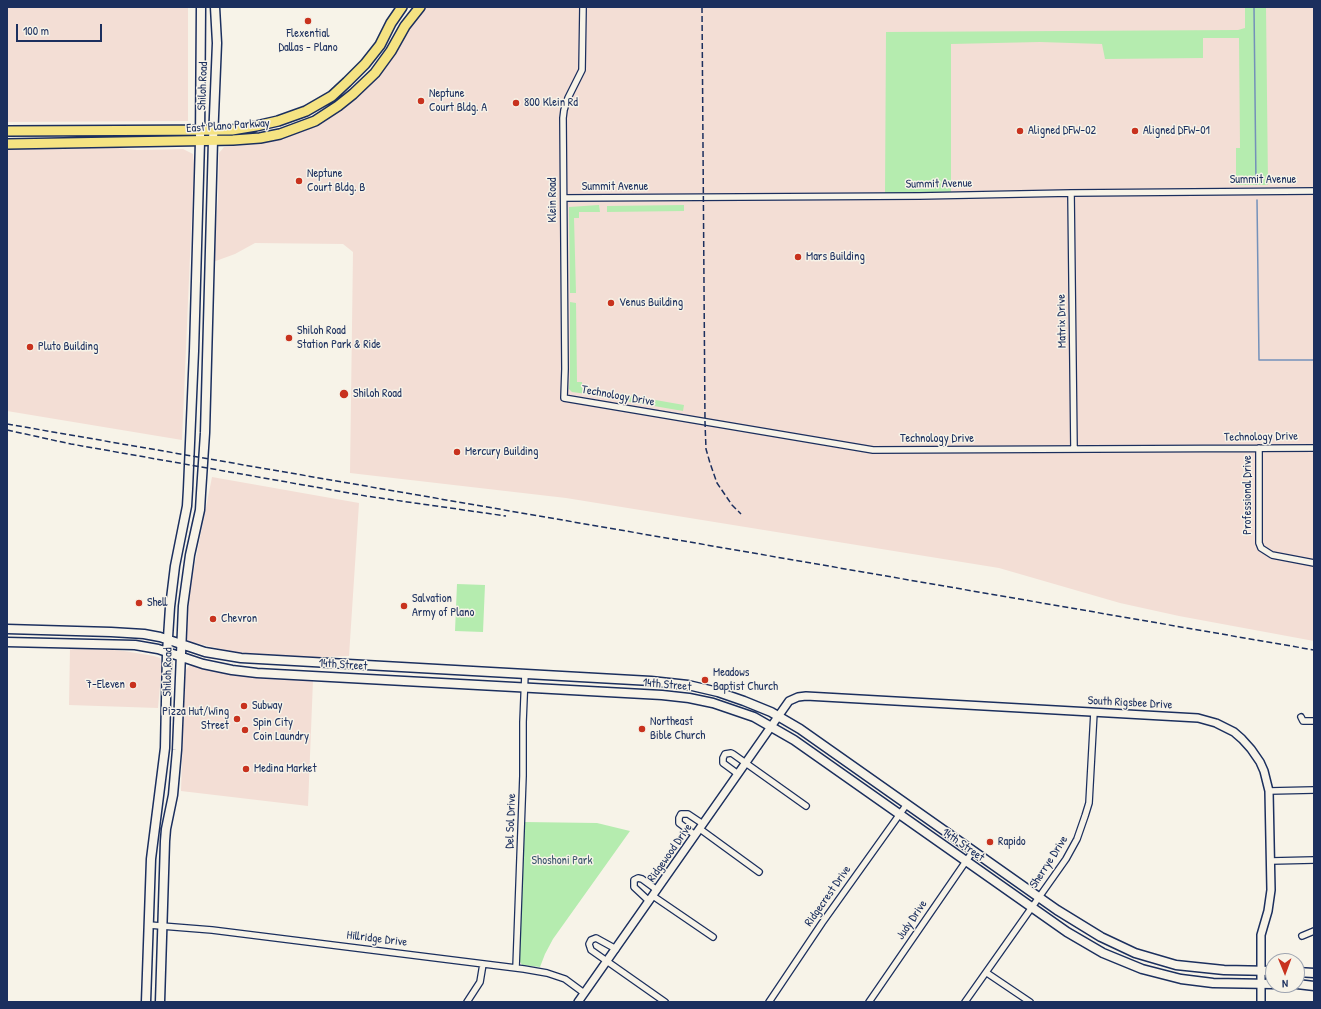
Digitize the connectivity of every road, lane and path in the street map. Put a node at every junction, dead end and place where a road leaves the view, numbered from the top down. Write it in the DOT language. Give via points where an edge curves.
graph roads {
  1 [pos="201,7"];
  2 [pos="215,7"];
  3 [pos="402,7"];
  4 [pos="420,7"];
  5 [pos="583,7"];
  6 [pos="332,96"];
  7 [pos="338,106"];
  8 [pos="200,129"];
  9 [pos="213,129"];
  10 [pos="7,131"];
  11 [pos="65,131"];
  12 [pos="212,140"];
  13 [pos="200,141"];
  14 [pos="65,143"];
  15 [pos="7,144"];
  16 [pos="1314,191"];
  17 [pos="1071,193"];
  18 [pos="564,198"];
  19 [pos="197,252"];
  20 [pos="210,252"];
  21 [pos="564,398"];
  22 [pos="1259,448"];
  23 [pos="1314,448"];
  24 [pos="1074,449"];
  25 [pos="185,518"];
  26 [pos="198,521"];
  27 [pos="1314,563"];
  28 [pos="7,629"];
  29 [pos="25,629"];
  30 [pos="168,640"];
  31 [pos="7,642"];
  32 [pos="25,642"];
  33 [pos="180,645"];
  34 [pos="167,653"];
  35 [pos="180,658"];
  36 [pos="307,663"];
  37 [pos="406,668"];
  38 [pos="525,674"];
  39 [pos="307,675"];
  40 [pos="612,679"];
  41 [pos="406,681"];
  42 [pos="524,687"];
  43 [pos="712,690"];
  44 [pos="611,692"];
  45 [pos="709,702"];
  46 [pos="1094,712"];
  47 [pos="779,716"];
  48 [pos="1301,717"];
  49 [pos="1314,721"];
  50 [pos="772,727"];
  51 [pos="165,748"];
  52 [pos="178,750"];
  53 [pos="746,763"];
  54 [pos="738,774"];
  55 [pos="1314,790"];
  56 [pos="1269,791"];
  57 [pos="907,804"];
  58 [pos="806,806"];
  59 [pos="900,815"];
  60 [pos="700,829"];
  61 [pos="973,850"];
  62 [pos="1314,860"];
  63 [pos="966,861"];
  64 [pos="1271,861"];
  65 [pos="759,872"];
  66 [pos="653,896"];
  67 [pos="1039,897"];
  68 [pos="1032,908"];
  69 [pos="149,925"];
  70 [pos="162,926"];
  71 [pos="1314,931"];
  72 [pos="1302,936"];
  73 [pos="713,938"];
  74 [pos="616,949"];
  75 [pos="607,961"];
  76 [pos="484,964"];
  77 [pos="516,968"];
  78 [pos="1260,971"];
  79 [pos="1265,971"];
  80 [pos="987,973"];
  81 [pos="1260,984"];
  82 [pos="1265,984"];
  83 [pos="584,993"];
  84 [pos="146,1002"];
  85 [pos="160,1002"];
  86 [pos="467,1002"];
  87 [pos="578,1002"];
  88 [pos="665,1002"];
  89 [pos="769,1002"];
  90 [pos="869,1002"];
  91 [pos="965,1002"];
  92 [pos="1030,1002"];
  93 [pos="1260,1002"];
  1 -- 8 [label="main road, Shiloh Road"];
  2 -- 9 [label="main road, Shiloh Road" via="217,42"];
  3 -- 6 [label="main road, East Plano Parkway" via="380,45 365,64"];
  4 -- 7 [label="main road, East Plano Parkway" via="375,73"];
  5 -- 18 [label="street, Klein Road" via="582,70 564,110"];
  6 -- 7 [label="main road"];
  6 -- 9 [label="main road, East Plano Parkway" via="306,111 278,121 244,128"];
  7 -- 12 [label="main road, East Plano Parkway" via="315,121 280,134 260,138"];
  8 -- 9 [label="main road, East Plano Parkway"];
  8 -- 11 [label="main road, East Plano Parkway"];
  8 -- 13 [label="main road, Shiloh Road"];
  9 -- 12 [label="main road, Shiloh Road"];
  10 -- 11 [label="main road, East Plano Parkway"];
  11 -- 14 [label="main road"];
  12 -- 13 [label="main road, East Plano Parkway"];
  12 -- 20 [label="main road, Shiloh Road"];
  13 -- 14 [label="main road, East Plano Parkway"];
  13 -- 19 [label="main road, Shiloh Road"];
  14 -- 15 [label="main road, East Plano Parkway"];
  16 -- 17 [label="street, Summit Avenue"];
  17 -- 18 [label="street, Summit Avenue"];
  17 -- 24 [label="street, Matrix Drive"];
  18 -- 21 [label="street, Klein Road"];
  19 -- 20 [label="main road"];
  19 -- 25 [label="main road, Shiloh Road"];
  20 -- 26 [label="main road, Shiloh Road" via="205,432"];
  21 -- 24 [label="street, Technology Drive" via="873,450"];
  22 -- 23 [label="street, Technology Drive"];
  22 -- 24 [label="street, Technology Drive"];
  22 -- 27 [label="street, Professional Drive" via="1261,548 1272,555"];
  25 -- 26 [label="main road"];
  25 -- 30 [label="main road, Shiloh Road" via="172,583"];
  26 -- 33 [label="main road, Shiloh Road" via="185,586"];
  28 -- 29 [label="main road, 14th Street"];
  29 -- 30 [label="main road, 14th Street" via="128,633"];
  29 -- 32 [label="main road"];
  30 -- 33 [label="main road, 14th Street"];
  30 -- 34 [label="main road, Shiloh Road"];
  31 -- 32 [label="main road, 14th Street"];
  32 -- 34 [label="main road, 14th Street" via="135,645"];
  33 -- 35 [label="main road, Shiloh Road"];
  33 -- 36 [label="main road, 14th Street" via="241,658"];
  34 -- 35 [label="main road, 14th Street"];
  34 -- 51 [label="main road, Shiloh Road"];
  35 -- 39 [label="main road, 14th Street" via="232,670"];
  35 -- 52 [label="main road, Shiloh Road"];
  36 -- 37 [label="main road, 14th Street"];
  36 -- 39 [label="main road"];
  37 -- 38 [label="main road, 14th Street"];
  37 -- 41 [label="main road"];
  38 -- 40 [label="main road, 14th Street"];
  38 -- 42 [label="street, Del Sol Drive"];
  39 -- 41 [label="main road, 14th Street"];
  40 -- 43 [label="main road, 14th Street" via="677,684"];
  40 -- 44 [label="main road"];
  41 -- 42 [label="main road, 14th Street"];
  42 -- 44 [label="main road, 14th Street"];
  42 -- 77 [label="street, Del Sol Drive"];
  43 -- 45 [label="main road"];
  43 -- 47 [label="main road, 14th Street"];
  44 -- 45 [label="main road, 14th Street" via="680,697"];
  45 -- 50 [label="main road, 14th Street" via="749,715"];
  46 -- 47 [label="street, South Rigsbee Drive" via="806,696 789,701"];
  46 -- 56 [label="street, South Rigsbee Drive" via="1198,718 1216,723 1234,732 1252,749 1264,771"];
  46 -- 67 [label="street, Sherrye Drive" via="1090,792 1086,816 1072,848"];
  47 -- 50 [label="street, Ridgewood Drive"];
  47 -- 57 [label="main road, 14th Street"];
  48 -- 49 [label="street" via="1303,721"];
  50 -- 53 [label="street, Ridgewood Drive"];
  50 -- 59 [label="main road, 14th Street"];
  51 -- 52 [label="main road"];
  51 -- 69 [label="main road, Shiloh Road" via="151,859"];
  52 -- 70 [label="main road, Shiloh Road" via="166,829"];
  53 -- 54 [label="street, Ridgewood Drive"];
  53 -- 54 [label="street" via="731,753 724,755 723,763"];
  53 -- 58 [label="street"];
  54 -- 60 [label="street, Ridgewood Drive"];
  55 -- 56 [label="street"];
  56 -- 64 [label="street, South Rigsbee Drive"];
  57 -- 59 [label="street, Ridgecrest Drive"];
  57 -- 61 [label="main road, 14th Street"];
  59 -- 63 [label="main road, 14th Street"];
  59 -- 89 [label="street, Ridgecrest Drive"];
  60 -- 65 [label="street"];
  60 -- 66 [label="street, Ridgewood Drive"];
  61 -- 63 [label="street, Judy Drive"];
  61 -- 67 [label="main road, 14th Street"];
  62 -- 64 [label="street"];
  63 -- 68 [label="main road, 14th Street"];
  63 -- 90 [label="street, Judy Drive"];
  64 -- 78 [label="street, South Rigsbee Drive" via="1270,898 1261,935"];
  66 -- 73 [label="street"];
  66 -- 74 [label="street, Ridgewood Drive"];
  67 -- 68 [label="street, Sherrye Drive"];
  67 -- 78 [label="main road, 14th Street" via="1092,932 1144,956 1197,968"];
  68 -- 80 [label="street, Sherrye Drive"];
  68 -- 81 [label="main road, 14th Street" via="1090,946 1142,969 1202,982"];
  69 -- 70 [label="street, Hillridge Drive"];
  69 -- 84 [label="main road, Shiloh Road"];
  70 -- 76 [label="street, Hillridge Drive"];
  70 -- 85 [label="main road, Shiloh Road"];
  71 -- 72 [label="street"];
  74 -- 75 [label="street, Ridgewood Drive"];
  74 -- 75 [label="street" via="596,938 590,941 591,950"];
  75 -- 83 [label="street, Ridgewood Drive"];
  75 -- 88 [label="street"];
  76 -- 77 [label="street, Hillridge Drive"];
  76 -- 86 [label="street" via="480,982"];
  77 -- 83 [label="street, Hillridge Drive" via="557,976"];
  78 -- 79 [label="main road, 14th Street"];
  78 -- 81 [label="street, South Rigsbee Drive"];
  80 -- 91 [label="street, Sherrye Drive"];
  80 -- 92 [label="street"];
  81 -- 82 [label="main road, 14th Street"];
  81 -- 93 [label="street, South Rigsbee Drive"];
  83 -- 87 [label="street, Ridgewood Drive"];
}
